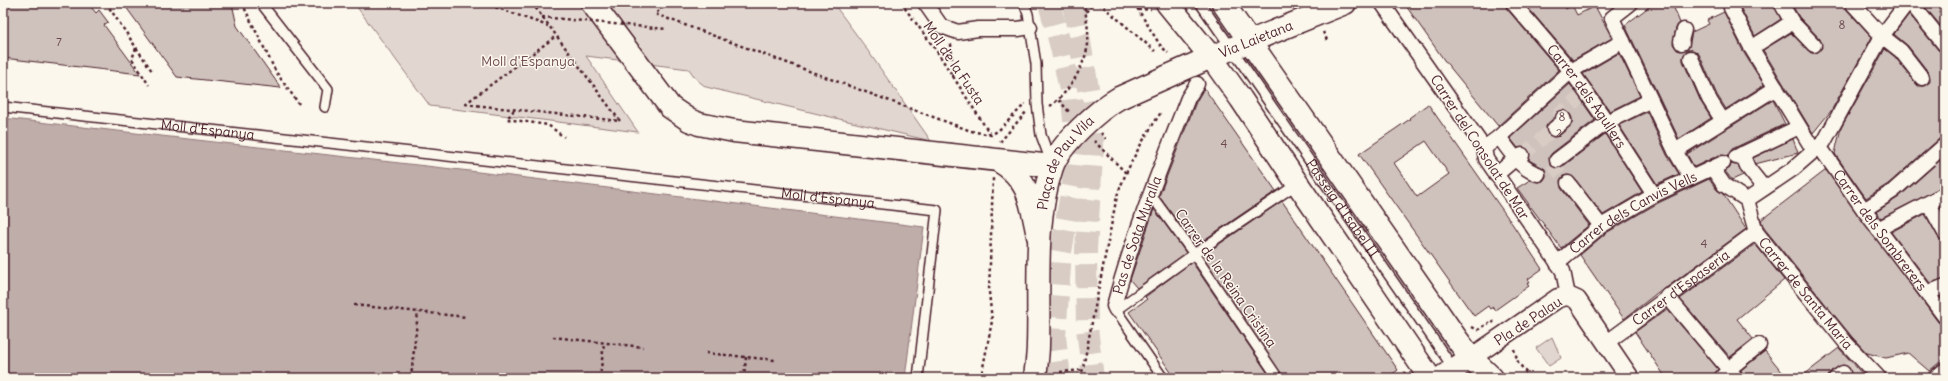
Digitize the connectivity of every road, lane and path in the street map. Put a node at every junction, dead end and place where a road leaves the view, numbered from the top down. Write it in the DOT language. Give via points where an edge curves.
graph roads {
  1 [pos="106,3"];
  2 [pos="242,3"];
  3 [pos="261,3"];
  4 [pos="484,3"];
  5 [pos="532,3"];
  6 [pos="592,3"];
  7 [pos="668,3"];
  8 [pos="901,3"];
  9 [pos="925,3"];
  10 [pos="1024,3"];
  11 [pos="1084,3"];
  12 [pos="1093,3"];
  13 [pos="1098,3"];
  14 [pos="1134,3"];
  15 [pos="1166,3"];
  16 [pos="1200,3"];
  17 [pos="1222,3"];
  18 [pos="1345,3"];
  19 [pos="1382,3"];
  20 [pos="1514,3"];
  21 [pos="1631,3"];
  22 [pos="1780,3"];
  23 [pos="1852,3"];
  24 [pos="1907,3"];
  25 [pos="1911,3"];
  26 [pos="1731,8"];
  27 [pos="1138,10"];
  28 [pos="1144,10"];
  29 [pos="1086,13"];
  30 [pos="542,17"];
  31 [pos="1792,22"];
  32 [pos="549,26"];
  33 [pos="1030,27"];
  34 [pos="666,29"];
  35 [pos="951,30"];
  36 [pos="1322,31"];
  37 [pos="556,36"];
  38 [pos="1882,36"];
  39 [pos="1623,41"];
  40 [pos="1328,42"];
  41 [pos="1759,44"];
  42 [pos="1814,45"];
  43 [pos="1945,45"];
  44 [pos="136,48"];
  45 [pos="1230,49"];
  46 [pos="1155,51"];
  47 [pos="1168,53"];
  48 [pos="1691,58"];
  49 [pos="1571,70"];
  50 [pos="152,71"];
  51 [pos="953,78"];
  52 [pos="1922,78"];
  53 [pos="1197,84"];
  54 [pos="149,85"];
  55 [pos="1776,88"];
  56 [pos="1059,100"];
  57 [pos="1651,100"];
  58 [pos="299,104"];
  59 [pos="1026,104"];
  60 [pos="3,106"];
  61 [pos="325,107"];
  62 [pos="1030,109"];
  63 [pos="1046,109"];
  64 [pos="514,110"];
  65 [pos="1069,111"];
  66 [pos="1162,111"];
  67 [pos="1723,121"];
  68 [pos="1607,122"];
  69 [pos="1799,127"];
  70 [pos="1100,133"];
  71 [pos="991,135"];
  72 [pos="564,137"];
  73 [pos="1499,137"];
  74 [pos="1106,139"];
  75 [pos="1094,140"];
  76 [pos="1818,145"];
  77 [pos="1945,145"];
  78 [pos="1484,148"];
  79 [pos="1675,151"];
  80 [pos="1519,157"];
  81 [pos="996,160"];
  82 [pos="1557,160"];
  83 [pos="1728,160"];
  84 [pos="1052,166"];
  85 [pos="1126,173"];
  86 [pos="1538,174"];
  87 [pos="1496,175"];
  88 [pos="1691,178"];
  89 [pos="1568,183"];
  90 [pos="1297,184"];
  91 [pos="1764,188"];
  92 [pos="1945,194"];
  93 [pos="1151,195"];
  94 [pos="1654,195"];
  95 [pos="1747,200"];
  96 [pos="1929,204"];
  97 [pos="1864,210"];
  98 [pos="1601,226"];
  99 [pos="1754,229"];
  100 [pos="1878,230"];
  101 [pos="1945,233"];
  102 [pos="1039,241"];
  103 [pos="1194,254"];
  104 [pos="1557,263"];
  105 [pos="1945,286"];
  106 [pos="1928,293"];
  107 [pos="1568,296"];
  108 [pos="1667,296"];
  109 [pos="354,305"];
  110 [pos="1116,310"];
  111 [pos="418,312"];
  112 [pos="466,317"];
  113 [pos="1945,317"];
  114 [pos="1469,323"];
  115 [pos="1497,326"];
  116 [pos="553,337"];
  117 [pos="604,342"];
  118 [pos="1606,343"];
  119 [pos="1038,345"];
  120 [pos="1512,345"];
  121 [pos="1759,346"];
  122 [pos="643,347"];
  123 [pos="706,353"];
  124 [pos="746,357"];
  125 [pos="775,360"];
  126 [pos="1455,368"];
  127 [pos="1848,368"];
  128 [pos="1082,370"];
  129 [pos="1945,370"];
  130 [pos="1056,375"];
  131 [pos="1729,376"];
  132 [pos="411,378"];
  133 [pos="600,378"];
  134 [pos="744,378"];
  135 [pos="918,378"];
  136 [pos="981,378"];
  137 [pos="1035,378"];
  138 [pos="1081,378"];
  139 [pos="1163,378"];
  140 [pos="1278,378"];
  141 [pos="1430,378"];
  142 [pos="1492,378"];
  143 [pos="1530,378"];
  144 [pos="1630,378"];
  145 [pos="1879,378"];
  146 [pos="1935,378"];
  1 -- 44 [label="path"];
  2 -- 58 [label="path" via="276,72"];
  3 -- 61 [label="lane" via="328,90"];
  4 -- 32 [label="path"];
  5 -- 30 [label="path"];
  6 -- 81 [label="street" via="662,99 679,114 699,124 734,131"];
  7 -- 71 [label="path" via="655,14 908,109 970,131"];
  8 -- 51 [label="path, Moll de la Fusta"];
  9 -- 35 [label="street" via="940,26"];
  10 -- 33 [label="lane"];
  11 -- 29 [label="path"];
  12 -- 29 [label="path"];
  13 -- 46 [label="path"];
  14 -- 27 [label="path"];
  15 -- 45 [label="street"];
  16 -- 45 [label="lane"];
  17 -- 45 [label="street"];
  18 -- 45 [label="street, Via Laietana"];
  19 -- 78 [label="street, Carrer del Consolat de Mar"];
  20 -- 49 [label="street, Carrer dels Agullers"];
  21 -- 39 [label="street" via="1612,18"];
  22 -- 31 [label="street"];
  23 -- 38 [label="street"];
  24 -- 38 [label="street"];
  25 -- 43 [label="street"];
  26 -- 55 [label="street, Carrer dels Sombrerers"];
  27 -- 28 [label="path"];
  27 -- 47 [label="path"];
  29 -- 56 [label="path" via="1088,43 1081,66"];
  30 -- 32 [label="path"];
  30 -- 34 [label="path, bridge"];
  31 -- 41 [label="street"];
  31 -- 42 [label="street"];
  32 -- 37 [label="path"];
  33 -- 35 [label="street" via="958,32"];
  33 -- 84 [label="lane" via="1036,64 1041,134"];
  35 -- 51 [label="path"];
  36 -- 40 [label="path"];
  37 -- 64 [label="path" via="465,104"];
  37 -- 64 [label="path" via="620,122"];
  38 -- 52 [label="street" via="1901,51"];
  38 -- 76 [label="street"];
  39 -- 49 [label="street"];
  39 -- 57 [label="street"];
  44 -- 50 [label="path"];
  44 -- 54 [label="path" via="132,59"];
  45 -- 84 [label="street, Plaça de Pau Vila" via="1108,104 1067,143"];
  45 -- 90 [label="street, Passeig d'Isabel II" via="1241,99"];
  45 -- 126 [label="street, Passeig d'Isabel II"];
  48 -- 67 [label="street" via="1709,99"];
  49 -- 68 [label="street, Carrer dels Agullers" via="1582,95"];
  49 -- 73 [label="street"];
  51 -- 71 [label="path, Moll de la Fusta"];
  53 -- 93 [label="street, Pas de Sota Muralla" via="1188,98"];
  55 -- 67 [label="street"];
  55 -- 69 [label="street, Carrer dels Sombrerers"];
  56 -- 63 [label="path"];
  56 -- 65 [label="path, Plaça de Pau Vila"];
  57 -- 68 [label="street"];
  57 -- 79 [label="street"];
  59 -- 71 [label="path"];
  60 -- 135 [label="lane, Moll d'Espanya" via="937,210"];
  62 -- 81 [label="path"];
  64 -- 72 [label="path" via="507,119 548,125"];
  66 -- 85 [label="path"];
  67 -- 79 [label="street"];
  68 -- 82 [label="street"];
  68 -- 94 [label="street, Carrer dels Agullers"];
  69 -- 76 [label="street, Carrer dels Sombrerers"];
  69 -- 83 [label="street, Carrer dels Canvis Vells"];
  70 -- 74 [label="path, Plaça de Pau Vila"];
  73 -- 78 [label="street"];
  73 -- 80 [label="street, Carrer del Consolat de Mar"];
  75 -- 85 [label="path, Plaça de Pau Vila"];
  76 -- 91 [label="street" via="1792,169"];
  76 -- 97 [label="street, Carrer dels Sombrerers"];
  77 -- 97 [label="street" via="1893,191"];
  78 -- 87 [label="street, Carrer del Consolat de Mar" via="1486,159"];
  79 -- 88 [label="street"];
  80 -- 86 [label="street, Carrer del Consolat de Mar" via="1529,172"];
  80 -- 87 [label="street"];
  81 -- 84 [label="street"];
  81 -- 102 [label="street" via="1019,176 1025,186"];
  81 -- 136 [label="path" via="989,292 992,321"];
  83 -- 88 [label="street, Carrer dels Canvis Vells"];
  83 -- 91 [label="street" via="1748,168"];
  83 -- 95 [label="street" via="1724,185"];
  84 -- 102 [label="street, Plaça de Pau Vila"];
  85 -- 128 [label="path" via="1114,208"];
  87 -- 104 [label="street, Carrer del Consolat de Mar"];
  88 -- 94 [label="street, Carrer dels Canvis Vells"];
  89 -- 98 [label="street"];
  90 -- 103 [label="lane"];
  90 -- 141 [label="street, Passeig d'Isabel II"];
  91 -- 95 [label="street"];
  92 -- 96 [label="street"];
  93 -- 103 [label="lane, Carrer de la Reina Cristina"];
  93 -- 110 [label="street, Pas de Sota Muralla" via="1123,273 1114,306"];
  94 -- 98 [label="street, Carrer dels Canvis Vells"];
  95 -- 99 [label="street"];
  96 -- 100 [label="street"];
  96 -- 101 [label="street"];
  97 -- 100 [label="street, Carrer dels Sombrerers"];
  98 -- 104 [label="street, Carrer dels Canvis Vells"];
  99 -- 108 [label="street, Carrer d'Espaseria"];
  99 -- 127 [label="street, Carrer de Santa Maria" via="1846,343"];
  100 -- 106 [label="street, Carrer dels Sombrerers"];
  102 -- 119 [label="street, Plaça de Pau Vila"];
  103 -- 110 [label="lane"];
  103 -- 140 [label="lane, Carrer de la Reina Cristina"];
  104 -- 107 [label="street, Carrer del Consolat de Mar" via="1565,274"];
  105 -- 106 [label="street"];
  106 -- 113 [label="street, Carrer dels Sombrerers"];
  107 -- 118 [label="street, Pla de Palau" via="1577,300"];
  107 -- 126 [label="street, Pla de Palau" via="1558,298"];
  108 -- 118 [label="street, Carrer d'Espaseria"];
  108 -- 131 [label="street"];
  109 -- 111 [label="path"];
  110 -- 139 [label="lane, Pas de Sota Muralla"];
  111 -- 112 [label="path"];
  111 -- 132 [label="path"];
  114 -- 115 [label="path, Pla de Palau" via="1478,330 1492,320"];
  116 -- 117 [label="path"];
  117 -- 122 [label="path"];
  117 -- 133 [label="path"];
  118 -- 144 [label="street, Pla de Palau"];
  119 -- 130 [label="street, Plaça de Pau Vila"];
  119 -- 137 [label="street, Plaça de Pau Vila"];
  120 -- 143 [label="path, Pla de Palau" via="1518,362"];
  121 -- 131 [label="street" via="1734,365"];
  123 -- 124 [label="path"];
  124 -- 125 [label="path"];
  124 -- 134 [label="path"];
  126 -- 142 [label="street, Passeig d'Isabel II"];
  127 -- 145 [label="street, Carrer de Santa Maria"];
  128 -- 130 [label="path"];
  128 -- 138 [label="path"];
  129 -- 146 [label="street"];
}
